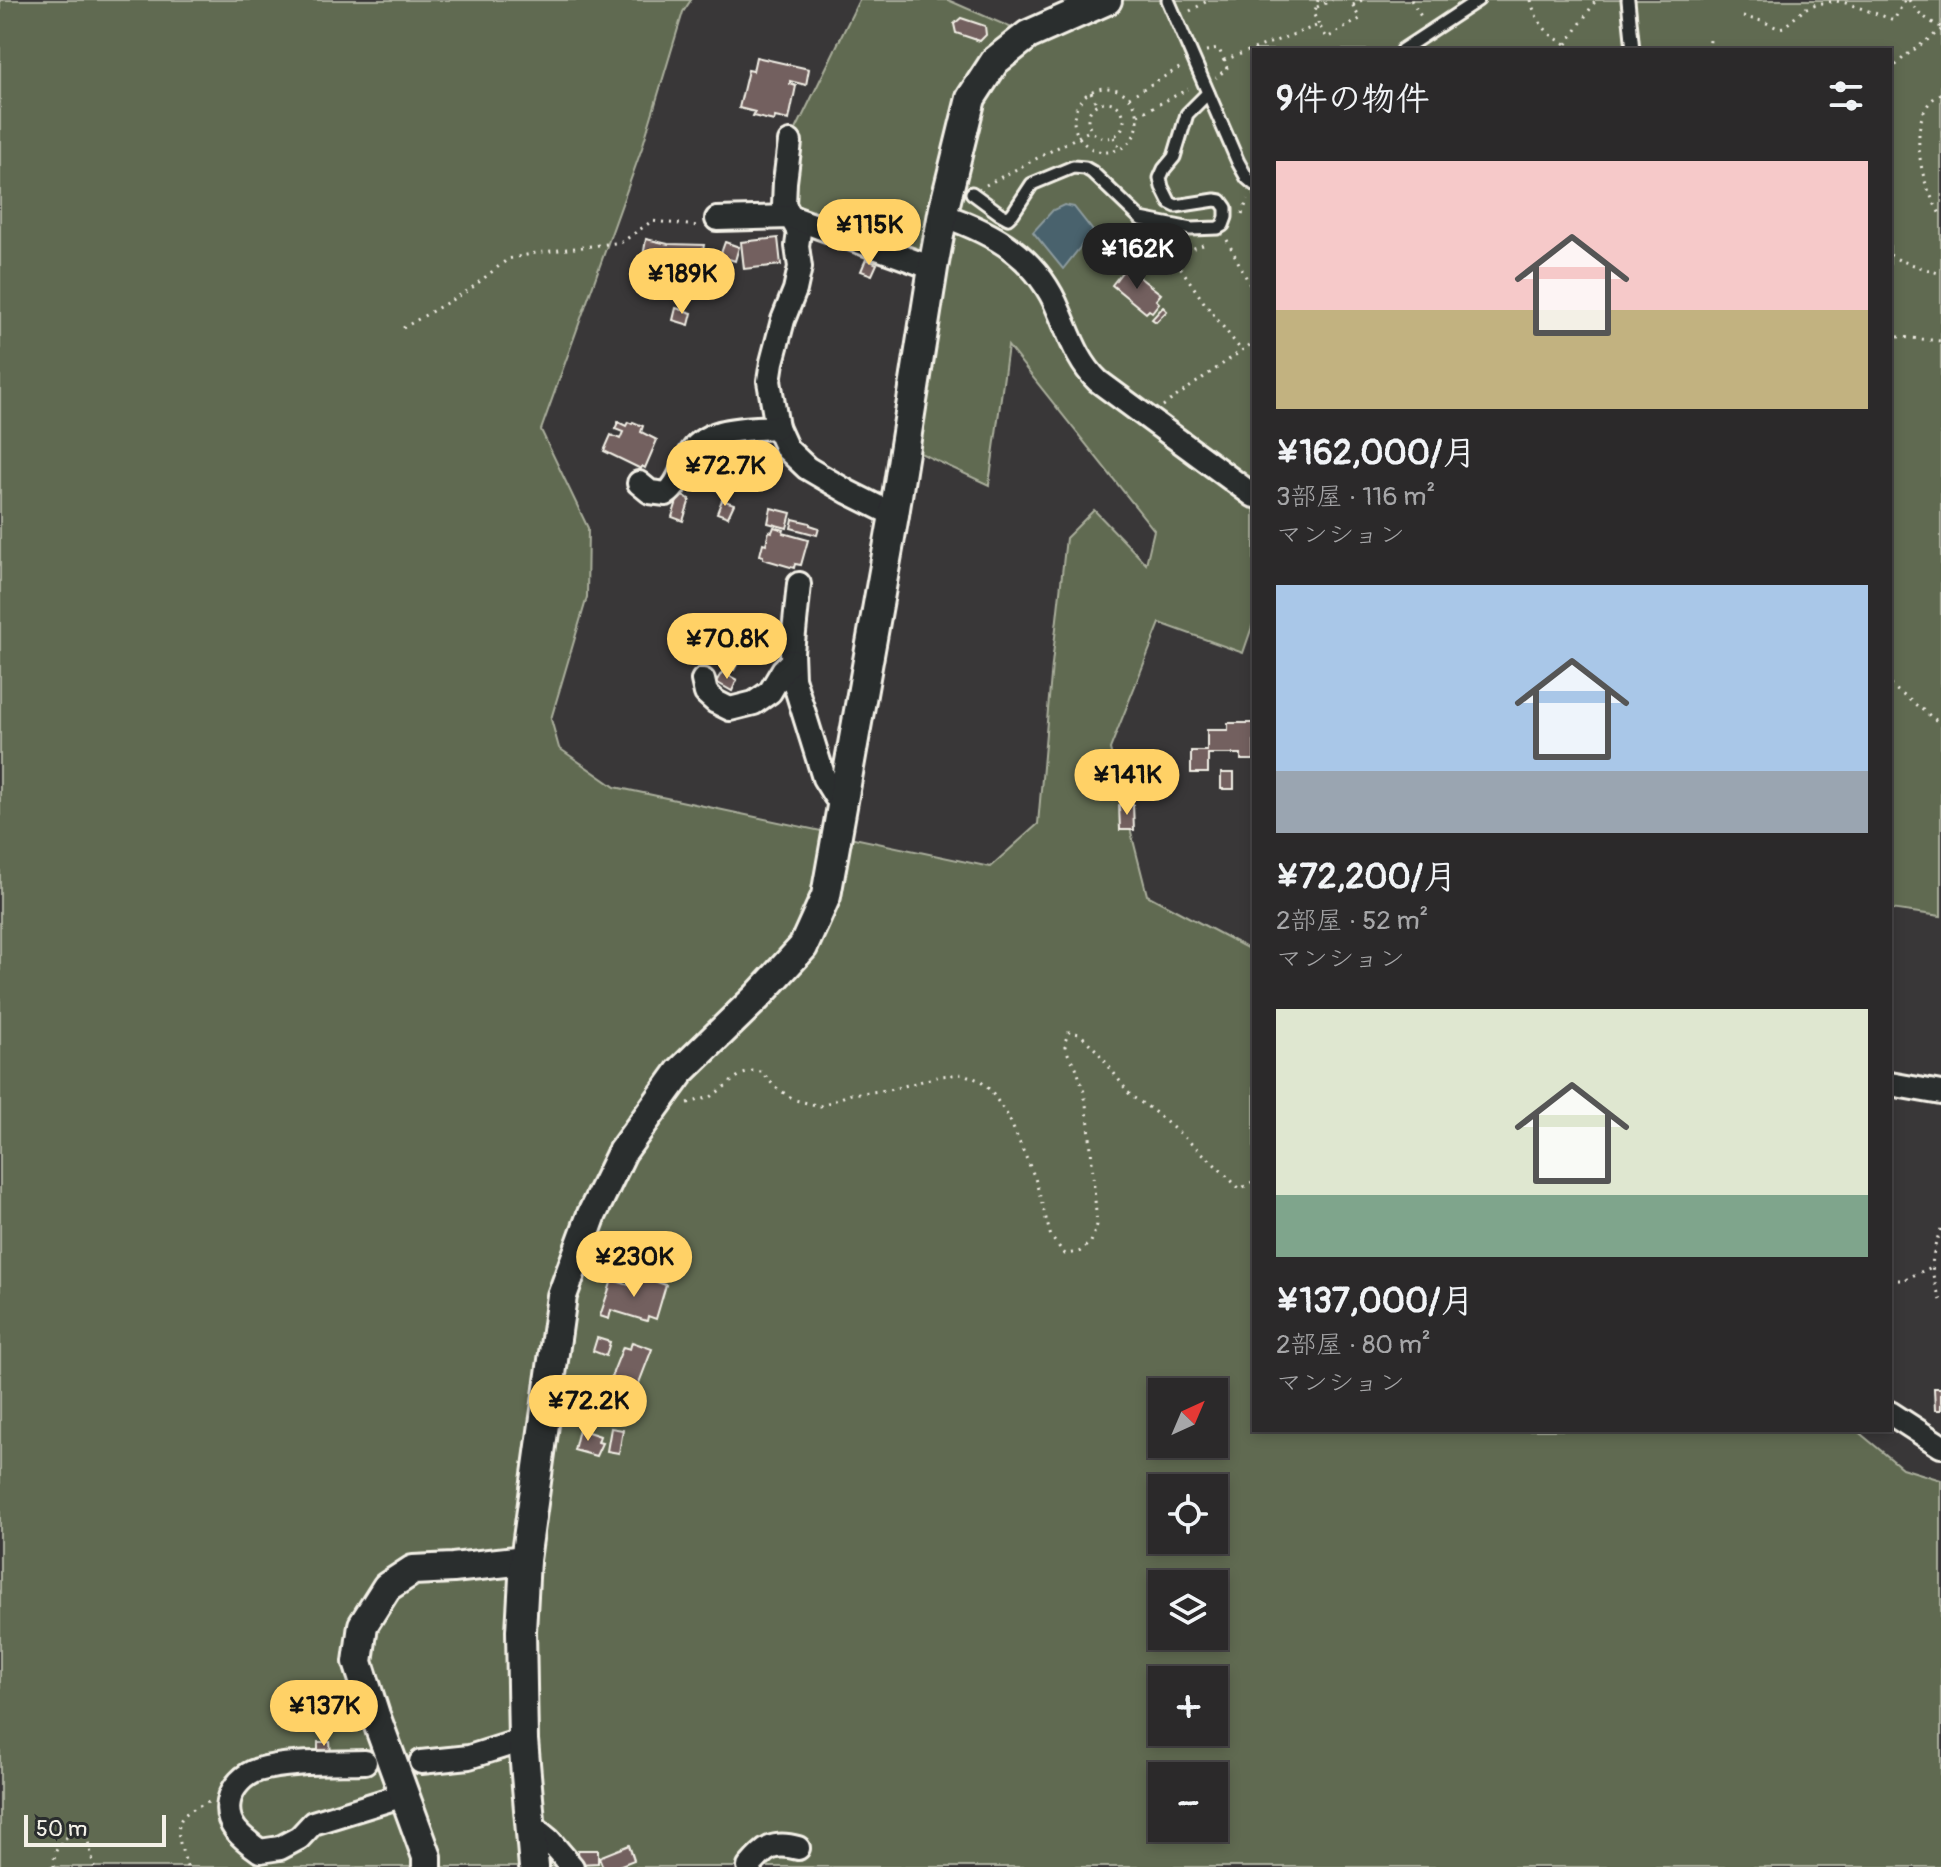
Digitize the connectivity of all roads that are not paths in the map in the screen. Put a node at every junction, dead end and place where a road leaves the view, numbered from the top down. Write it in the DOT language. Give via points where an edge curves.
graph roads {
  1 [pos="1107,0"];
  2 [pos="1168,0"];
  3 [pos="1478,0"];
  4 [pos="1628,0"];
  5 [pos="1405,48"];
  6 [pos="1633,48"];
  7 [pos="1205,87"];
  8 [pos="790,142"];
  9 [pos="1252,182"];
  10 [pos="972,193"];
  11 [pos="942,215"];
  12 [pos="791,217"];
  13 [pos="717,219"];
  14 [pos="933,268"];
  15 [pos="777,427"];
  16 [pos="639,483"];
  17 [pos="1252,495"];
  18 [pos="894,515"];
  19 [pos="799,584"];
  20 [pos="792,661"];
  21 [pos="703,680"];
  22 [pos="843,802"];
  23 [pos="1892,1084"];
  24 [pos="1941,1093"];
  25 [pos="1892,1414"];
  26 [pos="1941,1446"];
  27 [pos="525,1560"];
  28 [pos="523,1740"];
  29 [pos="365,1762"];
  30 [pos="421,1762"];
  31 [pos="404,1795"];
  32 [pos="532,1826"];
  33 [pos="798,1848"];
  34 [pos="427,1867"];
  35 [pos="534,1867"];
  36 [pos="572,1867"];
  37 [pos="749,1867"];
  1 -- 11 [label="street" via="1028,35 995,61 971,98"];
  2 -- 7 [label="lane"];
  3 -- 5 [label="lane"];
  4 -- 6 [label="lane"];
  7 -- 9 [label="lane"];
  7 -- 10 [label="lane" via="1187,114 1174,157 1160,178 1176,206 1221,201 1226,217 1218,228 1191,229 1141,219 1085,168 1073,167 1032,184 1008,218"];
  8 -- 12 [label="street" via="784,205"];
  11 -- 14 [label="street"];
  11 -- 17 [label="street" via="1004,242 1024,258 1040,275 1087,371"];
  12 -- 13 [label="street"];
  12 -- 14 [label="street"];
  12 -- 15 [label="street" via="799,232 800,267 769,381"];
  14 -- 18 [label="street"];
  15 -- 16 [label="street" via="703,439 666,494 650,492"];
  15 -- 18 [label="street" via="787,449 807,468"];
  18 -- 22 [label="street"];
  19 -- 20 [label="street"];
  20 -- 21 [label="street" via="770,692 730,709 706,693"];
  20 -- 22 [label="street" via="824,778"];
  22 -- 27 [label="street" via="826,896 803,947 680,1072 622,1152 592,1214 562,1296"];
  23 -- 24 [label="street"];
  25 -- 26 [label="street"];
  27 -- 28 [label="street"];
  27 -- 31 [label="street" via="413,1570 387,1587 363,1625 358,1662"];
  28 -- 30 [label="street" via="469,1757"];
  28 -- 32 [label="street"];
  29 -- 31 [label="street" via="257,1770 234,1787 227,1809 230,1823 260,1851 280,1848 313,1823"];
  31 -- 34 [label="street"];
  32 -- 35 [label="street"];
  32 -- 36 [label="street"];
  33 -- 37 [label="street" via="775,1845"];
}
